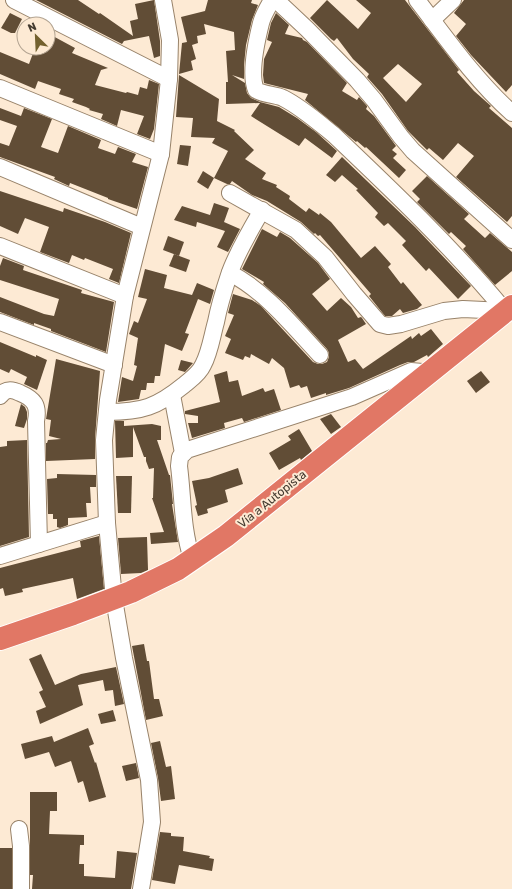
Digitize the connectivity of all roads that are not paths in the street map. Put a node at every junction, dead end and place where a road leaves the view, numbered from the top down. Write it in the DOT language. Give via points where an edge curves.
graph roads {
  1 [pos="14,0"];
  2 [pos="163,0"];
  3 [pos="272,0"];
  4 [pos="276,0"];
  5 [pos="417,0"];
  6 [pos="453,0"];
  7 [pos="432,20"];
  8 [pos="169,79"];
  9 [pos="0,88"];
  10 [pos="512,113"];
  11 [pos="161,154"];
  12 [pos="0,167"];
  13 [pos="230,193"];
  14 [pos="262,210"];
  15 [pos="142,227"];
  16 [pos="512,240"];
  17 [pos="0,246"];
  18 [pos="230,273"];
  19 [pos="125,296"];
  20 [pos="510,314"];
  21 [pos="0,322"];
  22 [pos="320,355"];
  23 [pos="114,365"];
  24 [pos="426,375"];
  25 [pos="172,395"];
  26 [pos="0,396"];
  27 [pos="107,412"];
  28 [pos="183,453"];
  29 [pos="107,523"];
  30 [pos="39,544"];
  31 [pos="0,556"];
  32 [pos="192,559"];
  33 [pos="116,607"];
  34 [pos="0,639"];
  35 [pos="0,655"];
  36 [pos="19,829"];
  37 [pos="21,889"];
  38 [pos="142,889"];
  1 -- 8 [label="street"];
  2 -- 8 [label="street" via="170,40"];
  3 -- 20 [label="street" via="262,21 255,50 253,78 256,90 287,100 334,135 427,226"];
  4 -- 16 [label="street" via="357,80 400,137"];
  5 -- 7 [label="street"];
  6 -- 7 [label="street"];
  7 -- 10 [label="street" via="477,77"];
  8 -- 11 [label="street"];
  9 -- 11 [label="street"];
  11 -- 15 [label="street"];
  12 -- 15 [label="street"];
  13 -- 14 [label="street"];
  14 -- 18 [label="street"];
  14 -- 20 [label="street" via="296,230 325,257 380,324 401,324 444,311 463,309"];
  15 -- 19 [label="street"];
  17 -- 19 [label="street"];
  18 -- 22 [label="street" via="262,295"];
  18 -- 25 [label="street" via="203,366"];
  19 -- 23 [label="street"];
  20 -- 24 [label="highway, Vía a Autopista"];
  20 -- 33 [label="highway, Vía a Autopista" via="235,548 186,582 137,606"];
  21 -- 23 [label="street"];
  23 -- 27 [label="street"];
  24 -- 28 [label="street" via="411,371 352,397 220,438"];
  24 -- 32 [label="highway, Vía a Autopista" via="226,536"];
  25 -- 27 [label="street" via="142,410"];
  25 -- 28 [label="street"];
  26 -- 30 [label="street" via="5,391 13,389 30,397 37,410"];
  27 -- 29 [label="street" via="104,440"];
  28 -- 32 [label="street" via="179,466 185,531"];
  29 -- 30 [label="street"];
  29 -- 33 [label="street"];
  30 -- 31 [label="street"];
  32 -- 33 [label="highway, Vía a Autopista"];
  33 -- 34 [label="highway, Vía a Autopista"];
  33 -- 35 [label="highway, Vía a Autopista"];
  33 -- 38 [label="street" via="149,780 152,822"];
  36 -- 37 [label="street"];
}
